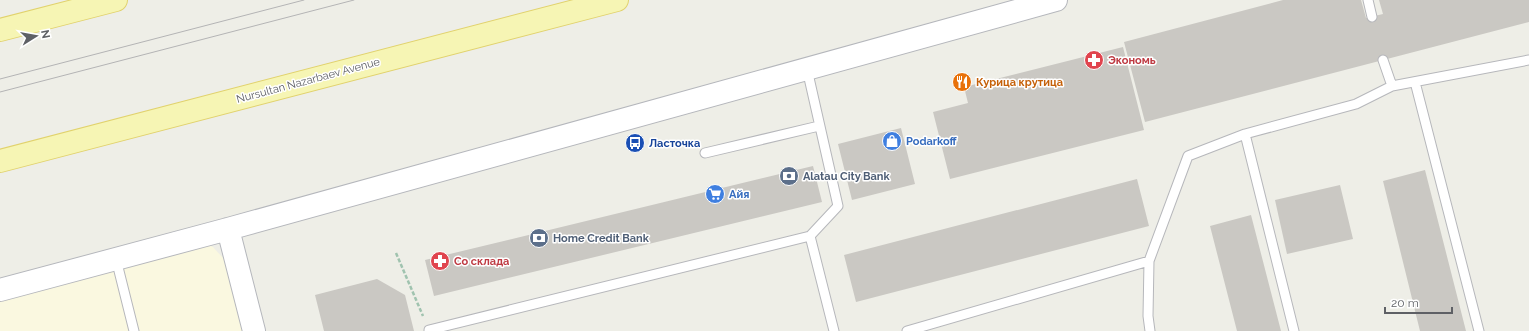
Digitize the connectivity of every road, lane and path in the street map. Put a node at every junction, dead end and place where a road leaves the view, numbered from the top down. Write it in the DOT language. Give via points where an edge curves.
graph roads {
  1 [pos="116,0"];
  2 [pos="617,0"];
  3 [pos="1056,0"];
  4 [pos="1368,0"];
  5 [pos="1372,17"];
  6 [pos="0,30"];
  7 [pos="1383,60"];
  8 [pos="1529,60"];
  9 [pos="807,69"];
  10 [pos="1415,82"];
  11 [pos="1392,86"];
  12 [pos="819,126"];
  13 [pos="1245,134"];
  14 [pos="705,153"];
  15 [pos="0,161"];
  16 [pos="228,229"];
  17 [pos="810,236"];
  18 [pos="396,253"];
  19 [pos="116,259"];
  20 [pos="1149,261"];
  21 [pos="0,290"];
  22 [pos="429,330"];
  23 [pos="134,331"];
  24 [pos="254,331"];
  25 [pos="834,331"];
  26 [pos="907,331"];
  27 [pos="1150,331"];
  28 [pos="1294,331"];
  29 [pos="1479,331"];
  1 -- 6 [label="main road"];
  2 -- 15 [label="main road, Nursultan Nazarbaev Avenue"];
  3 -- 9 [label="street"];
  4 -- 5 [label="lane"];
  7 -- 11 [label="lane"];
  8 -- 10 [label="lane"];
  9 -- 12 [label="lane"];
  9 -- 16 [label="street"];
  10 -- 11 [label="lane"];
  10 -- 29 [label="lane"];
  11 -- 13 [label="lane" via="1356,104"];
  12 -- 14 [label="lane"];
  12 -- 17 [label="lane" via="838,206"];
  13 -- 20 [label="lane" via="1188,156"];
  13 -- 28 [label="lane"];
  16 -- 19 [label="street"];
  16 -- 24 [label="street"];
  17 -- 22 [label="lane"];
  17 -- 25 [label="lane"];
  18 -- 22 [label="path"];
  19 -- 21 [label="street"];
  19 -- 23 [label="lane"];
  20 -- 26 [label="lane"];
  20 -- 27 [label="lane"];
}
